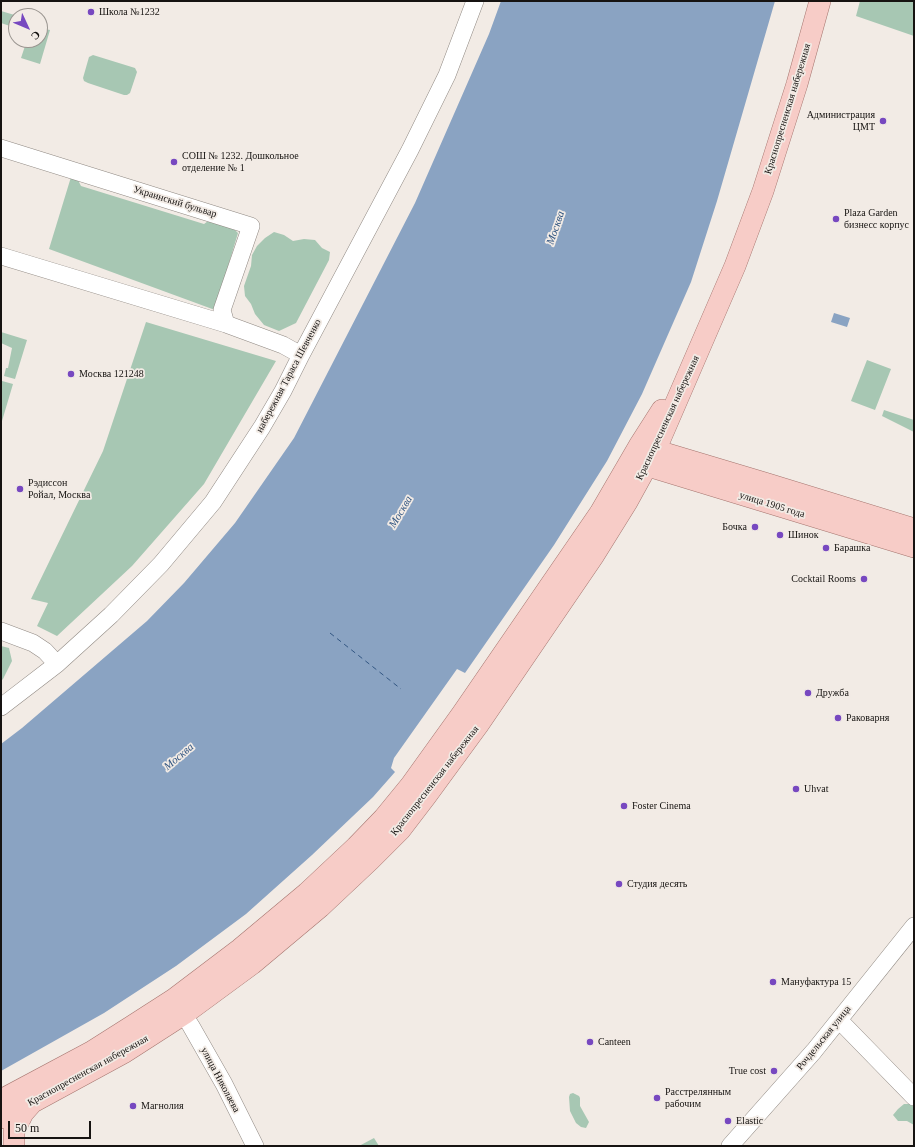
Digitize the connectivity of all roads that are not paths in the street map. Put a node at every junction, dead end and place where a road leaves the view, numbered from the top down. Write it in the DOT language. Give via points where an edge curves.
graph roads {
  1 [pos="475,1"];
  2 [pos="820,1"];
  3 [pos="1,148"];
  4 [pos="1,256"];
  5 [pos="226,324"];
  6 [pos="300,355"];
  7 [pos="643,456"];
  8 [pos="914,529"];
  9 [pos="914,547"];
  10 [pos="1,631"];
  11 [pos="57,664"];
  12 [pos="1,707"];
  13 [pos="914,926"];
  14 [pos="179,1007"];
  15 [pos="839,1020"];
  16 [pos="914,1097"];
  17 [pos="1,1100"];
  18 [pos="33,1102"];
  19 [pos="1,1118"];
  20 [pos="14,1146"];
  21 [pos="255,1146"];
  22 [pos="730,1146"];
  1 -- 6 [label="street, набережная Тараса Шевченко" via="447,76"];
  2 -- 7 [label="main road, Краснопресненская набережная" via="763,191 735,266 700,350"];
  3 -- 5 [label="street, Украинский бульвар" via="251,226 222,310"];
  4 -- 5 [label="street"];
  5 -- 6 [label="street" via="283,345"];
  6 -- 11 [label="street, набережная Тараса Шевченко" via="262,427 213,502 161,564 111,615"];
  7 -- 8 [label="main road, улица 1905 года" via="768,484"];
  7 -- 9 [label="main road, улица 1905 года"];
  7 -- 14 [label="main road, Краснопресненская набережная" via="628,502 594,555 496,700 400,830 320,907 252,964"];
  10 -- 11 [label="street" via="33,643"];
  11 -- 12 [label="street, набережная Тараса Шевченко"];
  13 -- 15 [label="street, Рочдельская улица"];
  14 -- 17 [label="main road, Краснопресненская набережная" via="132,1026 91,1052"];
  14 -- 18 [label="main road, Краснопресненская набережная" via="125,1052"];
  14 -- 21 [label="street, улица Николаева" via="224,1084"];
  15 -- 16 [label="street"];
  15 -- 22 [label="street, Рочдельская улица"];
  18 -- 19 [label="main road, Краснопресненская набережная"];
  18 -- 20 [label="main road" via="17,1123"];
}
